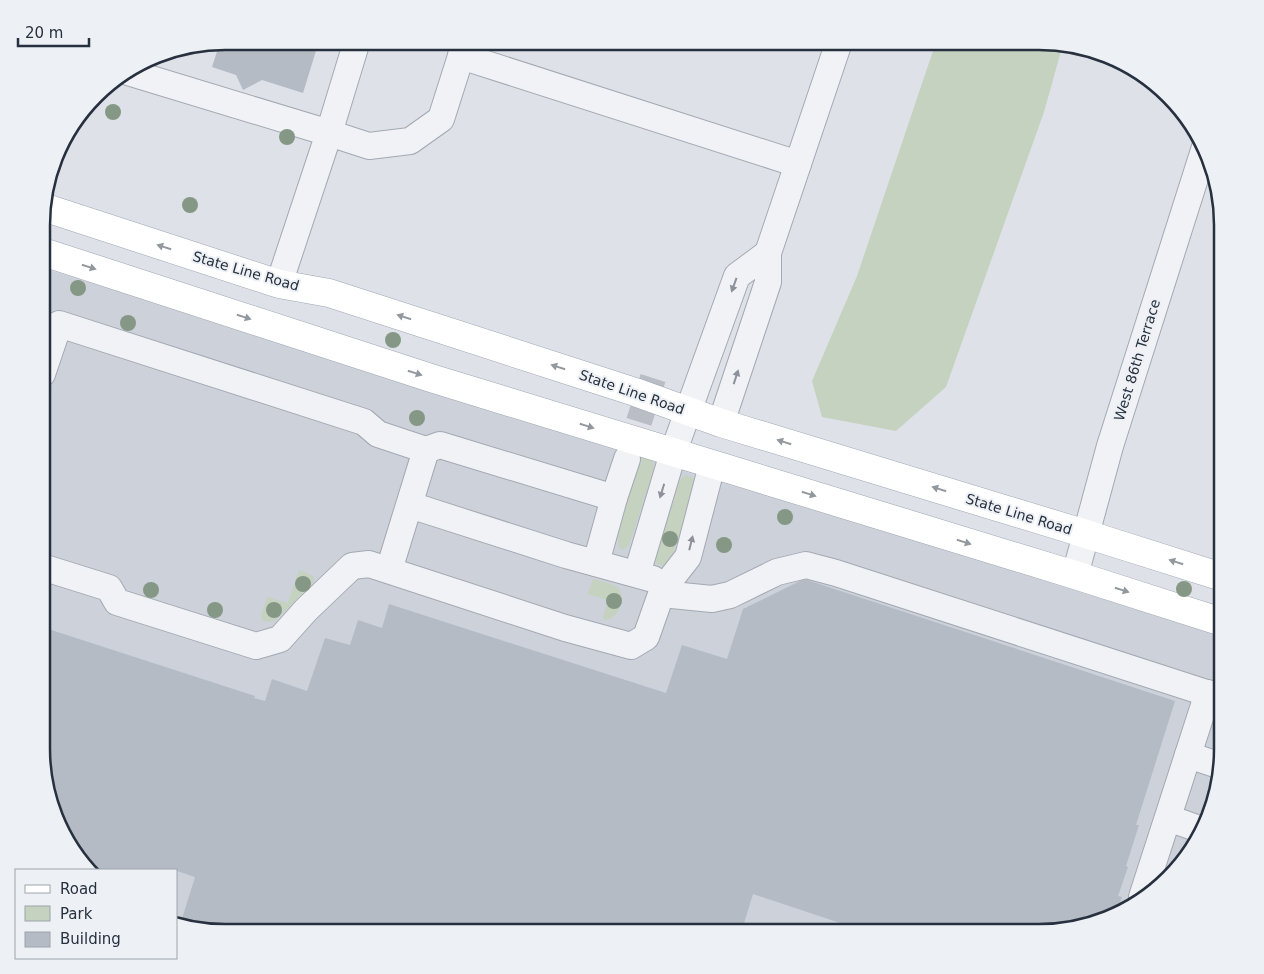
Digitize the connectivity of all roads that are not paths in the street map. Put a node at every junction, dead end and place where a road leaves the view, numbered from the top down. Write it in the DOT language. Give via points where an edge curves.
graph roads {
  1 [pos="354,50"];
  2 [pos="462,50"];
  3 [pos="469,50"];
  4 [pos="836,50"];
  5 [pos="135,74"];
  6 [pos="329,133"];
  7 [pos="1201,159"];
  8 [pos="798,164"];
  9 [pos="51,210"];
  10 [pos="768,253"];
  11 [pos="50,254"];
  12 [pos="279,284"];
  13 [pos="50,350"];
  14 [pos="687,411"];
  15 [pos="721,424"];
  16 [pos="426,450"];
  17 [pos="673,452"];
  18 [pos="627,458"];
  19 [pos="712,465"];
  20 [pos="614,498"];
  21 [pos="410,505"];
  22 [pos="1086,534"];
  23 [pos="596,563"];
  24 [pos="50,570"];
  25 [pos="389,570"];
  26 [pos="636,574"];
  27 [pos="1214,574"];
  28 [pos="1075,576"];
  29 [pos="663,588"];
  30 [pos="1214,619"];
  31 [pos="1214,695"];
  32 [pos="1214,697"];
  33 [pos="1188,755"];
  34 [pos="1214,764"];
  35 [pos="1168,818"];
  36 [pos="1196,828"];
  37 [pos="1148,886"];
  1 -- 6 [label="street"];
  2 -- 6 [label="street" via="441,119 410,141 370,146"];
  3 -- 8 [label="street"];
  4 -- 8 [label="street"];
  5 -- 6 [label="street"];
  6 -- 12 [label="street"];
  7 -- 22 [label="street, West 86th Terrace" via="1110,446"];
  8 -- 10 [label="street"];
  12 -- 9 [label="main road, State Line Road, one-way"];
  10 -- 14 [label="street, one-way" via="737,276"];
  15 -- 10 [label="street, one-way" via="768,282"];
  11 -- 17 [label="main road, one-way" via="434,379"];
  14 -- 12 [label="main road, State Line Road, one-way" via="329,293"];
  13 -- 16 [label="street" via="59,324 364,422 378,434"];
  14 -- 15 [label="main road, State Line Road"];
  14 -- 17 [label="street"];
  22 -- 15 [label="main road, State Line Road, one-way"];
  16 -- 20 [label="street" via="440,445"];
  16 -- 21 [label="street"];
  17 -- 19 [label="main road"];
  17 -- 26 [label="street, one-way"];
  18 -- 20 [label="street"];
  19 -- 28 [label="main road, one-way"];
  29 -- 19 [label="street, one-way" via="688,557"];
  20 -- 23 [label="street"];
  21 -- 23 [label="street"];
  21 -- 25 [label="street"];
  27 -- 22 [label="main road, State Line Road, one-way"];
  22 -- 28 [label="street, West 86th Terrace"];
  23 -- 26 [label="street"];
  24 -- 25 [label="street" via="109,588 117,602 256,646 280,639 352,566 368,564"];
  25 -- 29 [label="street" via="565,628 631,646 646,637"];
  26 -- 29 [label="street"];
  28 -- 30 [label="main road, one-way"];
  29 -- 31 [label="street" via="712,599 730,595 777,572 806,565"];
  32 -- 33 [label="street"];
  33 -- 34 [label="street"];
  33 -- 35 [label="street"];
  35 -- 36 [label="street"];
  35 -- 37 [label="street"];
}
